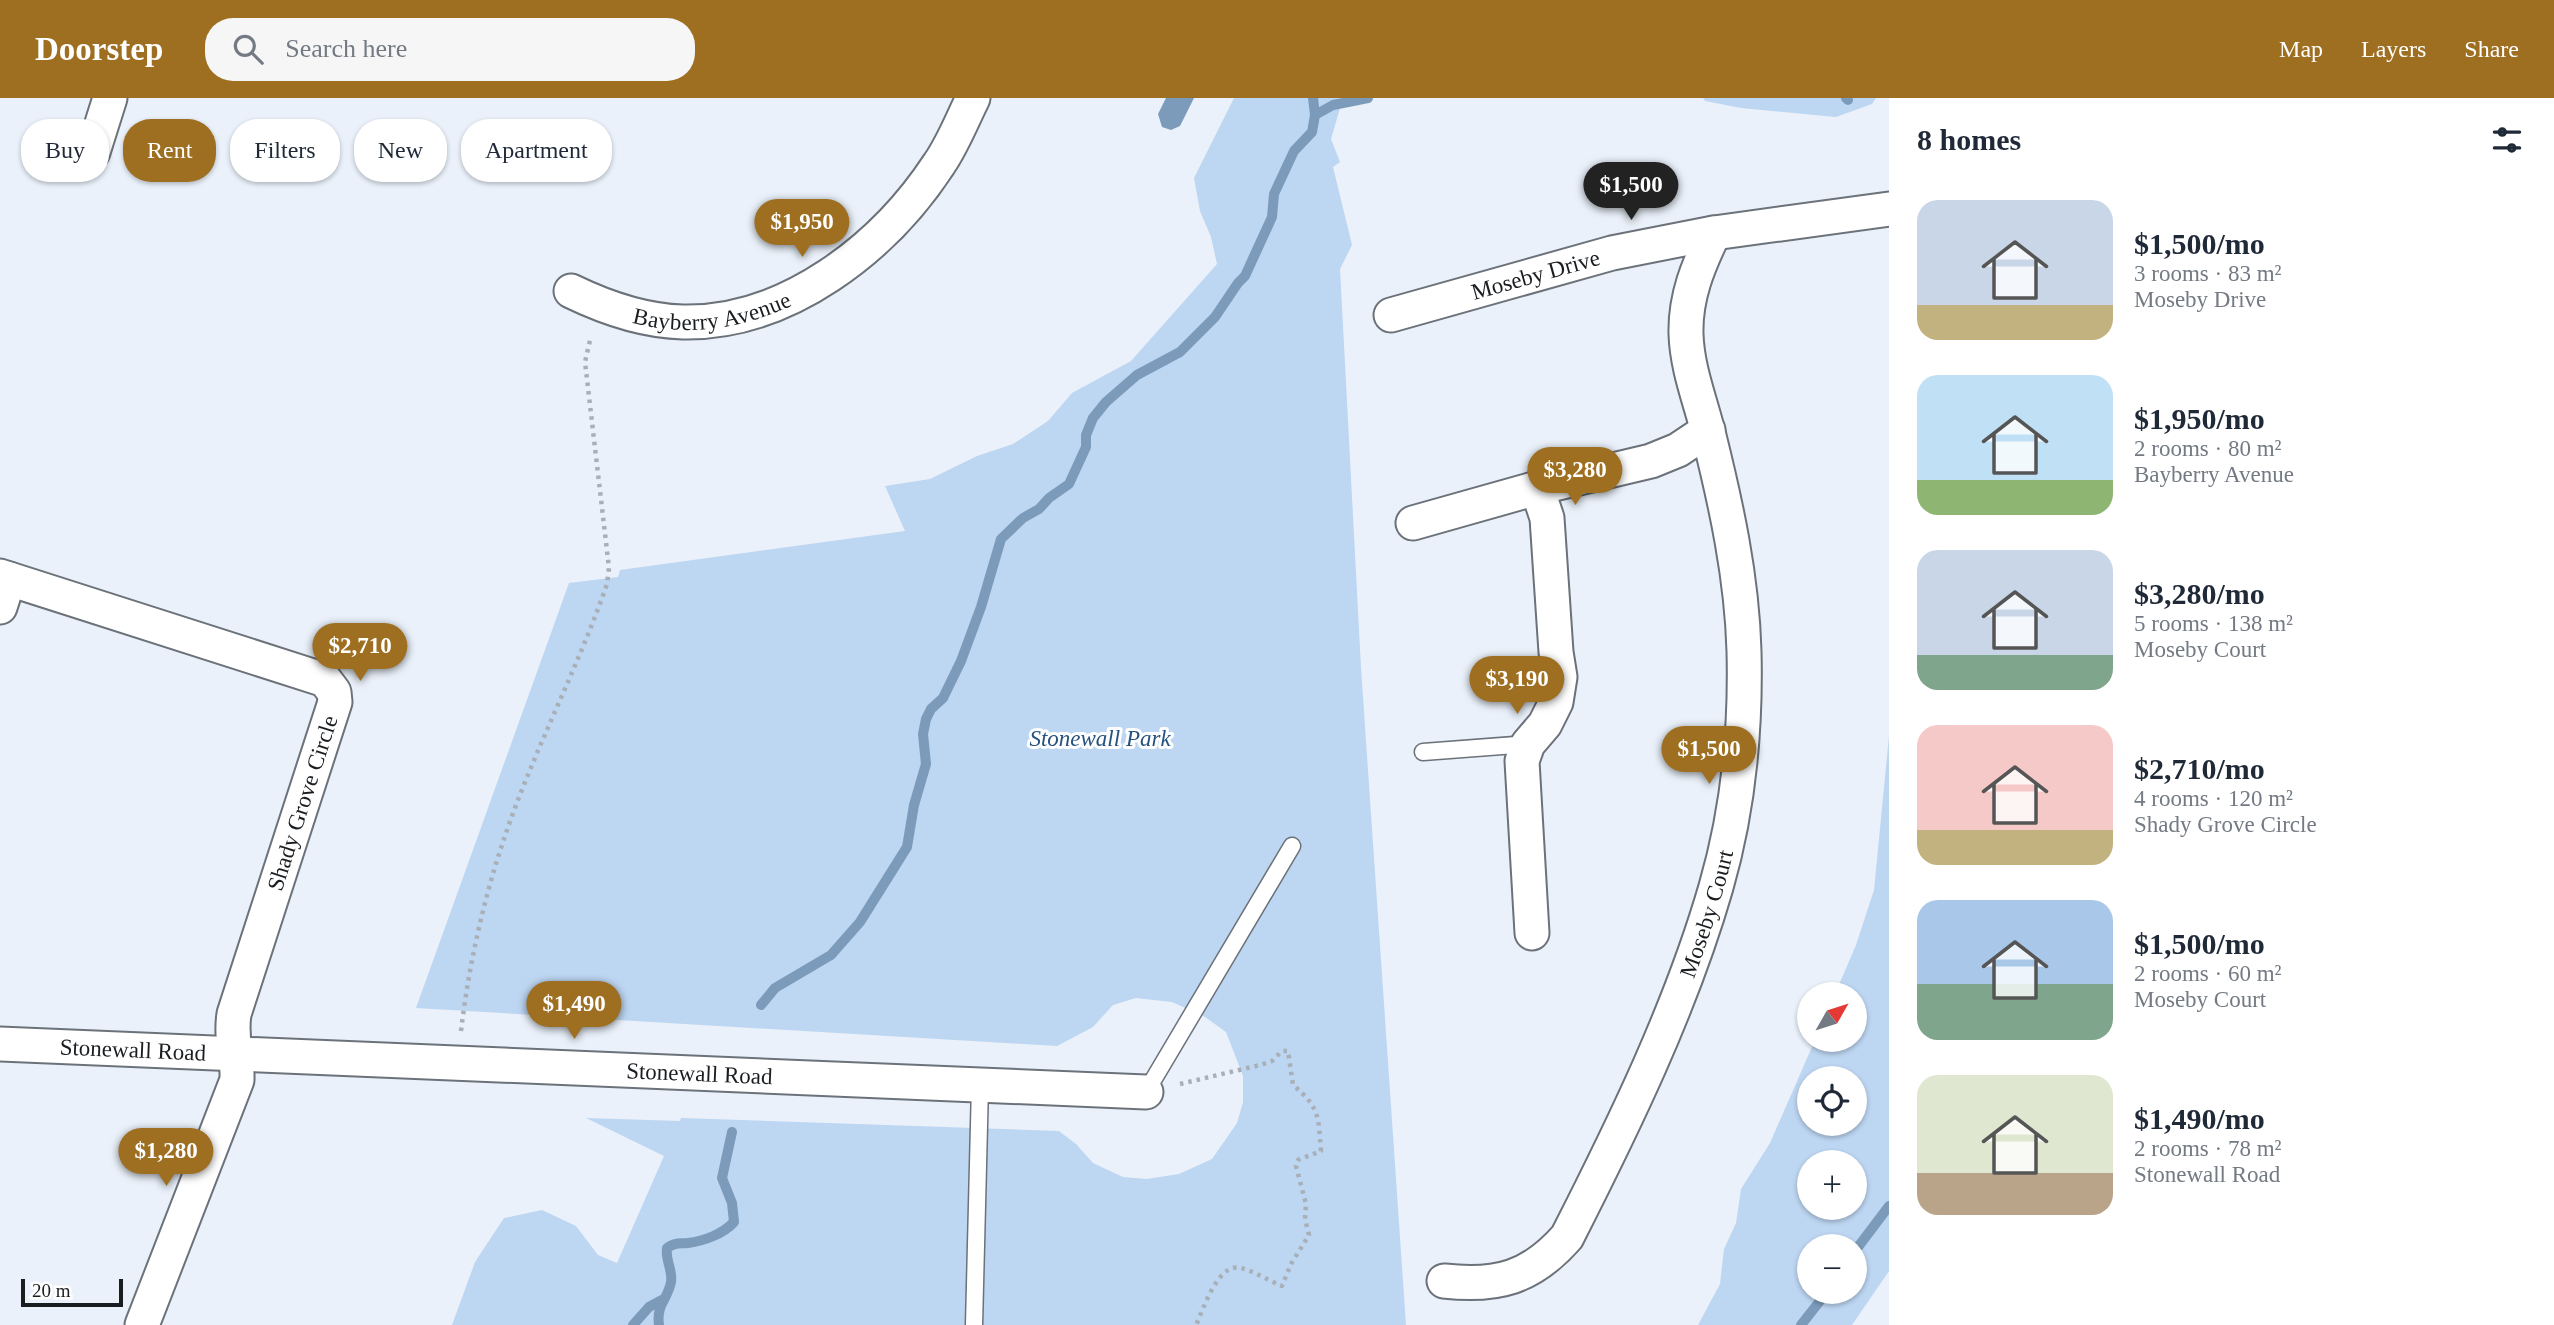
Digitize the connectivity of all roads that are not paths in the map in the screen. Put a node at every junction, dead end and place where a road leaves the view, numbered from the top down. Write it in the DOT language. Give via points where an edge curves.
graph roads {
  1 [pos="110,98"];
  2 [pos="973,98"];
  3 [pos="103,119"];
  4 [pos="1889,209"];
  5 [pos="1714,233"];
  6 [pos="584,298"];
  7 [pos="1391,315"];
  8 [pos="1708,430"];
  9 [pos="1537,488"];
  10 [pos="1413,523"];
  11 [pos="3,587"];
  12 [pos="1528,744"];
  13 [pos="1423,752"];
  14 [pos="1292,846"];
  15 [pos="1532,933"];
  16 [pos="0,1044"];
  17 [pos="235,1054"];
  18 [pos="980,1085"];
  19 [pos="1146,1092"];
  20 [pos="1444,1281"];
  21 [pos="142,1325"];
  22 [pos="974,1325"];
  1 -- 3 [label="street"];
  2 -- 6 [label="street, Bayberry Avenue" via="941,163 908,206 836,270 799,292 758,310 693,321 639,317"];
  4 -- 5 [label="street, Moseby Drive"];
  5 -- 7 [label="street, Moseby Drive" via="1612,253"];
  5 -- 8 [label="street, Moseby Court" via="1688,300 1686,335"];
  8 -- 9 [label="street" via="1651,461"];
  8 -- 20 [label="street, Moseby Court" via="1738,572 1744,650 1742,744 1717,886 1651,1063 1567,1237 1526,1273 1502,1281"];
  9 -- 10 [label="street"];
  9 -- 12 [label="street" via="1546,518 1560,677 1556,702"];
  11 -- 17 [label="street, Shady Grove Circle" via="325,680 334,692 335,702 234,1014"];
  12 -- 13 [label="lane"];
  12 -- 15 [label="street" via="1522,761"];
  14 -- 19 [label="lane"];
  16 -- 17 [label="street, Stonewall Road"];
  17 -- 18 [label="street, Stonewall Road"];
  17 -- 21 [label="street" via="237,1080"];
  18 -- 19 [label="street, Stonewall Road"];
  18 -- 22 [label="lane"];
}
